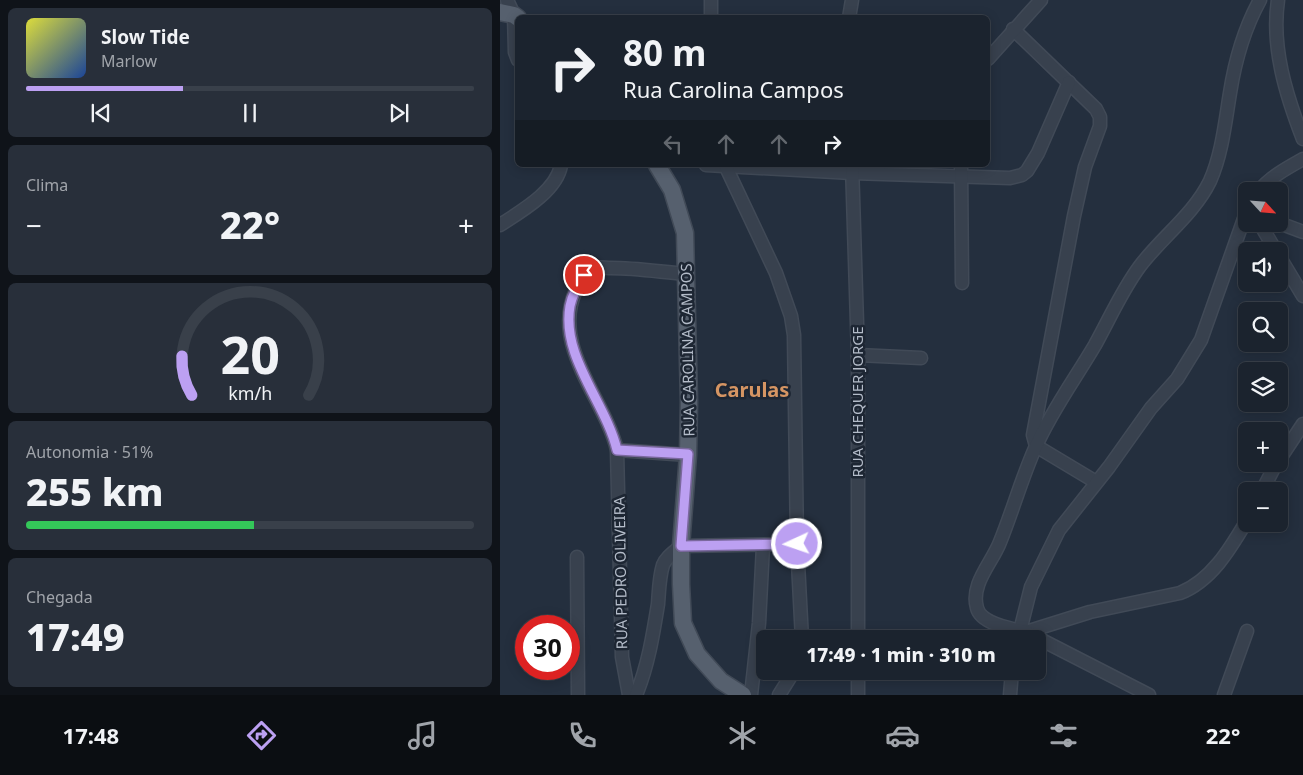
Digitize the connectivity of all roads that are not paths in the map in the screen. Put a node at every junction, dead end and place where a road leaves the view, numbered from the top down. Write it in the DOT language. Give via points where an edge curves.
graph roads {
  1 [pos="508,0"];
  2 [pos="711,0"];
  3 [pos="852,0"];
  4 [pos="1041,0"];
  5 [pos="1260,0"];
  6 [pos="1278,0"];
  7 [pos="511,15"];
  8 [pos="711,15"];
  9 [pos="850,15"];
  10 [pos="1013,29"];
  11 [pos="515,52"];
  12 [pos="990,57"];
  13 [pos="1069,82"];
  14 [pos="1303,139"];
  15 [pos="1303,159"];
  16 [pos="560,167"];
  17 [pos="658,167"];
  18 [pos="726,167"];
  19 [pos="768,167"];
  20 [pos="852,169"];
  21 [pos="961,171"];
  22 [pos="1267,182"];
  23 [pos="500,225"];
  24 [pos="1288,226"];
  25 [pos="1239,232"];
  26 [pos="1303,232"];
  27 [pos="1288,271"];
  28 [pos="687,274"];
  29 [pos="962,283"];
  30 [pos="1303,296"];
  31 [pos="858,355"];
  32 [pos="921,358"];
  33 [pos="1303,424"];
  34 [pos="1036,446"];
  35 [pos="1288,446"];
  36 [pos="617,450"];
  37 [pos="688,454"];
  38 [pos="1096,482"];
  39 [pos="1239,532"];
  40 [pos="797,544"];
  41 [pos="681,546"];
  42 [pos="763,546"];
  43 [pos="577,557"];
  44 [pos="802,630"];
  45 [pos="858,630"];
  46 [pos="1011,630"];
  47 [pos="1022,630"];
  48 [pos="1034,630"];
  49 [pos="1247,631"];
  50 [pos="1046,646"];
  51 [pos="788,680"];
  52 [pos="858,680"];
  53 [pos="1011,680"];
  54 [pos="578,695"];
  55 [pos="629,695"];
  56 [pos="636,695"];
  57 [pos="743,695"];
  58 [pos="751,695"];
  59 [pos="779,695"];
  60 [pos="858,695"];
  61 [pos="1010,695"];
  62 [pos="1148,695"];
  63 [pos="1224,695"];
  1 -- 7 [label="street"];
  2 -- 8 [label="street"];
  3 -- 9 [label="street"];
  4 -- 10 [label="street"];
  5 -- 34 [label="street" via="1237,57 1224,133 1205,191 1127,285"];
  6 -- 14 [label="street" via="1277,45"];
  7 -- 11 [label="street"];
  10 -- 12 [label="street"];
  10 -- 13 [label="street"];
  13 -- 21 [label="street" via="1027,171 1010,178"];
  13 -- 34 [label="street" via="1096,109 1100,126 1085,166 1074,216 1036,414 1033,435"];
  15 -- 22 [label="street"];
  16 -- 23 [label="street" via="554,182 525,209"];
  17 -- 28 [label="main road, RUA CAROLINA CAMPOS" via="672,190 685,233"];
  18 -- 40 [label="street" via="776,273 791,316"];
  19 -- 20 [label="street"];
  20 -- 21 [label="street"];
  20 -- 31 [label="street, RUA CHEQUER JORGE"];
  21 -- 29 [label="street"];
  24 -- 26 [label="street"];
  25 -- 38 [label="street" via="1201,340 1177,379 1151,408"];
  27 -- 30 [label="street"];
  28 -- 36 [label="street, RUA PEDRO OLIVEIRA" via="596,268 584,275 573,295 569,326 573,345 582,375 612,432"];
  28 -- 37 [label="main road, RUA CAROLINA CAMPOS"];
  31 -- 32 [label="street"];
  31 -- 45 [label="street, RUA CHEQUER JORGE"];
  33 -- 35 [label="street"];
  34 -- 38 [label="street"];
  34 -- 46 [label="street" via="999,544 976,593 980,615"];
  36 -- 37 [label="street"];
  36 -- 55 [label="street, RUA PEDRO OLIVEIRA" via="622,657"];
  37 -- 41 [label="main road, RUA CAROLINA CAMPOS"];
  38 -- 47 [label="street" via="1059,530 1031,587"];
  39 -- 48 [label="street" via="1211,571 1193,588 1090,612"];
  40 -- 42 [label="street"];
  40 -- 44 [label="street"];
  41 -- 42 [label="street"];
  41 -- 56 [label="street" via="663,564 649,656"];
  41 -- 57 [label="main road, RUA CAROLINA CAMPOS" via="683,623 698,654 721,682"];
  42 -- 58 [label="street"];
  43 -- 54 [label="street"];
  49 -- 63 [label="street"];
  50 -- 62 [label="street"];
  51 -- 59 [label="street"];
  52 -- 60 [label="street"];
  53 -- 61 [label="street"];
}
